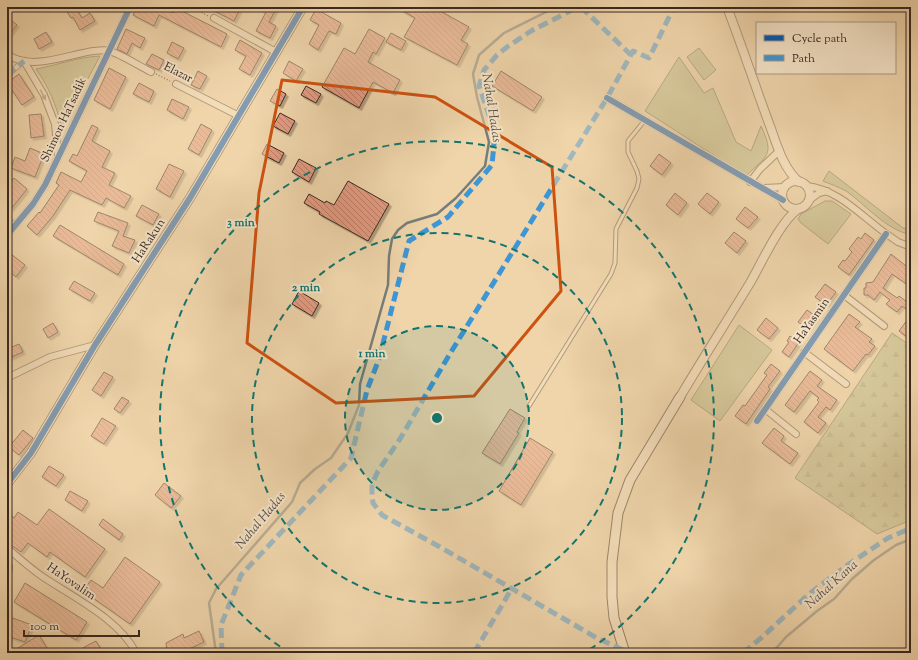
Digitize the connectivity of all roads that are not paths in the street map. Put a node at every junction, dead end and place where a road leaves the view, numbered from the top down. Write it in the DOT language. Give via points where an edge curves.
graph roads {
  1 [pos="130,7"];
  2 [pos="303,7"];
  3 [pos="727,7"];
  4 [pos="214,18"];
  5 [pos="108,50"];
  6 [pos="276,52"];
  7 [pos="7,54"];
  8 [pos="24,61"];
  9 [pos="151,72"];
  10 [pos="7,75"];
  11 [pos="176,84"];
  12 [pos="607,98"];
  13 [pos="239,116"];
  14 [pos="645,120"];
  15 [pos="780,151"];
  16 [pos="58,157"];
  17 [pos="786,164"];
  18 [pos="750,182"];
  19 [pos="803,184"];
  20 [pos="785,187"];
  21 [pos="761,188"];
  22 [pos="829,191"];
  23 [pos="783,201"];
  24 [pos="808,201"];
  25 [pos="798,209"];
  26 [pos="17,223"];
  27 [pos="7,226"];
  28 [pos="783,227"];
  29 [pos="886,234"];
  30 [pos="7,235"];
  31 [pos="911,247"];
  32 [pos="844,295"];
  33 [pos="884,326"];
  34 [pos="95,345"];
  35 [pos="804,352"];
  36 [pos="7,378"];
  37 [pos="846,384"];
  38 [pos="680,397"];
  39 [pos="529,406"];
  40 [pos="765,409"];
  41 [pos="757,421"];
  42 [pos="796,434"];
  43 [pos="7,484"];
  44 [pos="7,548"];
  45 [pos="7,562"];
  46 [pos="7,580"];
  47 [pos="136,653"];
  48 [pos="625,653"];
  1 -- 5 [label="street, Shimon HaTsadik"];
  2 -- 6 [label="street, HaRakun"];
  3 -- 15 [label="street"];
  4 -- 6 [label="street"];
  5 -- 8 [label="street" via="82,52 44,61"];
  5 -- 9 [label="street, Elazar"];
  5 -- 16 [label="street, Shimon HaTsadik"];
  6 -- 13 [label="street, HaRakun"];
  7 -- 8 [label="street"];
  8 -- 10 [label="street"];
  8 -- 16 [label="street, one-way" via="44,95 55,124"];
  11 -- 13 [label="street, Elazar"];
  12 -- 14 [label="street"];
  13 -- 34 [label="street, HaRakun" via="190,198"];
  14 -- 18 [label="street"];
  14 -- 39 [label="lane" via="628,141 628,152 639,179 616,229 616,263"];
  15 -- 17 [label="street"];
  15 -- 18 [label="street"];
  16 -- 26 [label="street, Shimon HaTsadik" via="45,185"];
  17 -- 19 [label="street" via="794,178"];
  17 -- 20 [label="street"];
  18 -- 21 [label="street"];
  19 -- 20 [label="street" via="792,182"];
  19 -- 22 [label="street"];
  19 -- 24 [label="street" via="810,194"];
  20 -- 21 [label="street"];
  20 -- 23 [label="street" via="782,193"];
  21 -- 23 [label="street"];
  22 -- 24 [label="street" via="819,193"];
  22 -- 29 [label="street"];
  23 -- 25 [label="street" via="790,208"];
  23 -- 28 [label="street"];
  24 -- 25 [label="street"];
  25 -- 28 [label="street"];
  26 -- 27 [label="street"];
  26 -- 30 [label="street, Shimon HaTsadik"];
  28 -- 38 [label="street"];
  29 -- 31 [label="street"];
  29 -- 32 [label="street, HaYasmin"];
  32 -- 33 [label="street"];
  32 -- 35 [label="street, HaYasmin"];
  34 -- 36 [label="street" via="50,357"];
  34 -- 43 [label="street, HaRakun" via="31,453"];
  35 -- 37 [label="street"];
  35 -- 40 [label="street, HaYasmin"];
  38 -- 48 [label="main road" via="630,480 618,513 612,562 612,597 614,618"];
  40 -- 41 [label="street, HaYasmin"];
  40 -- 42 [label="street"];
  44 -- 47 [label="street, HaYovalim" via="41,576 113,624 132,643"];
  45 -- 46 [label="street"];
}
